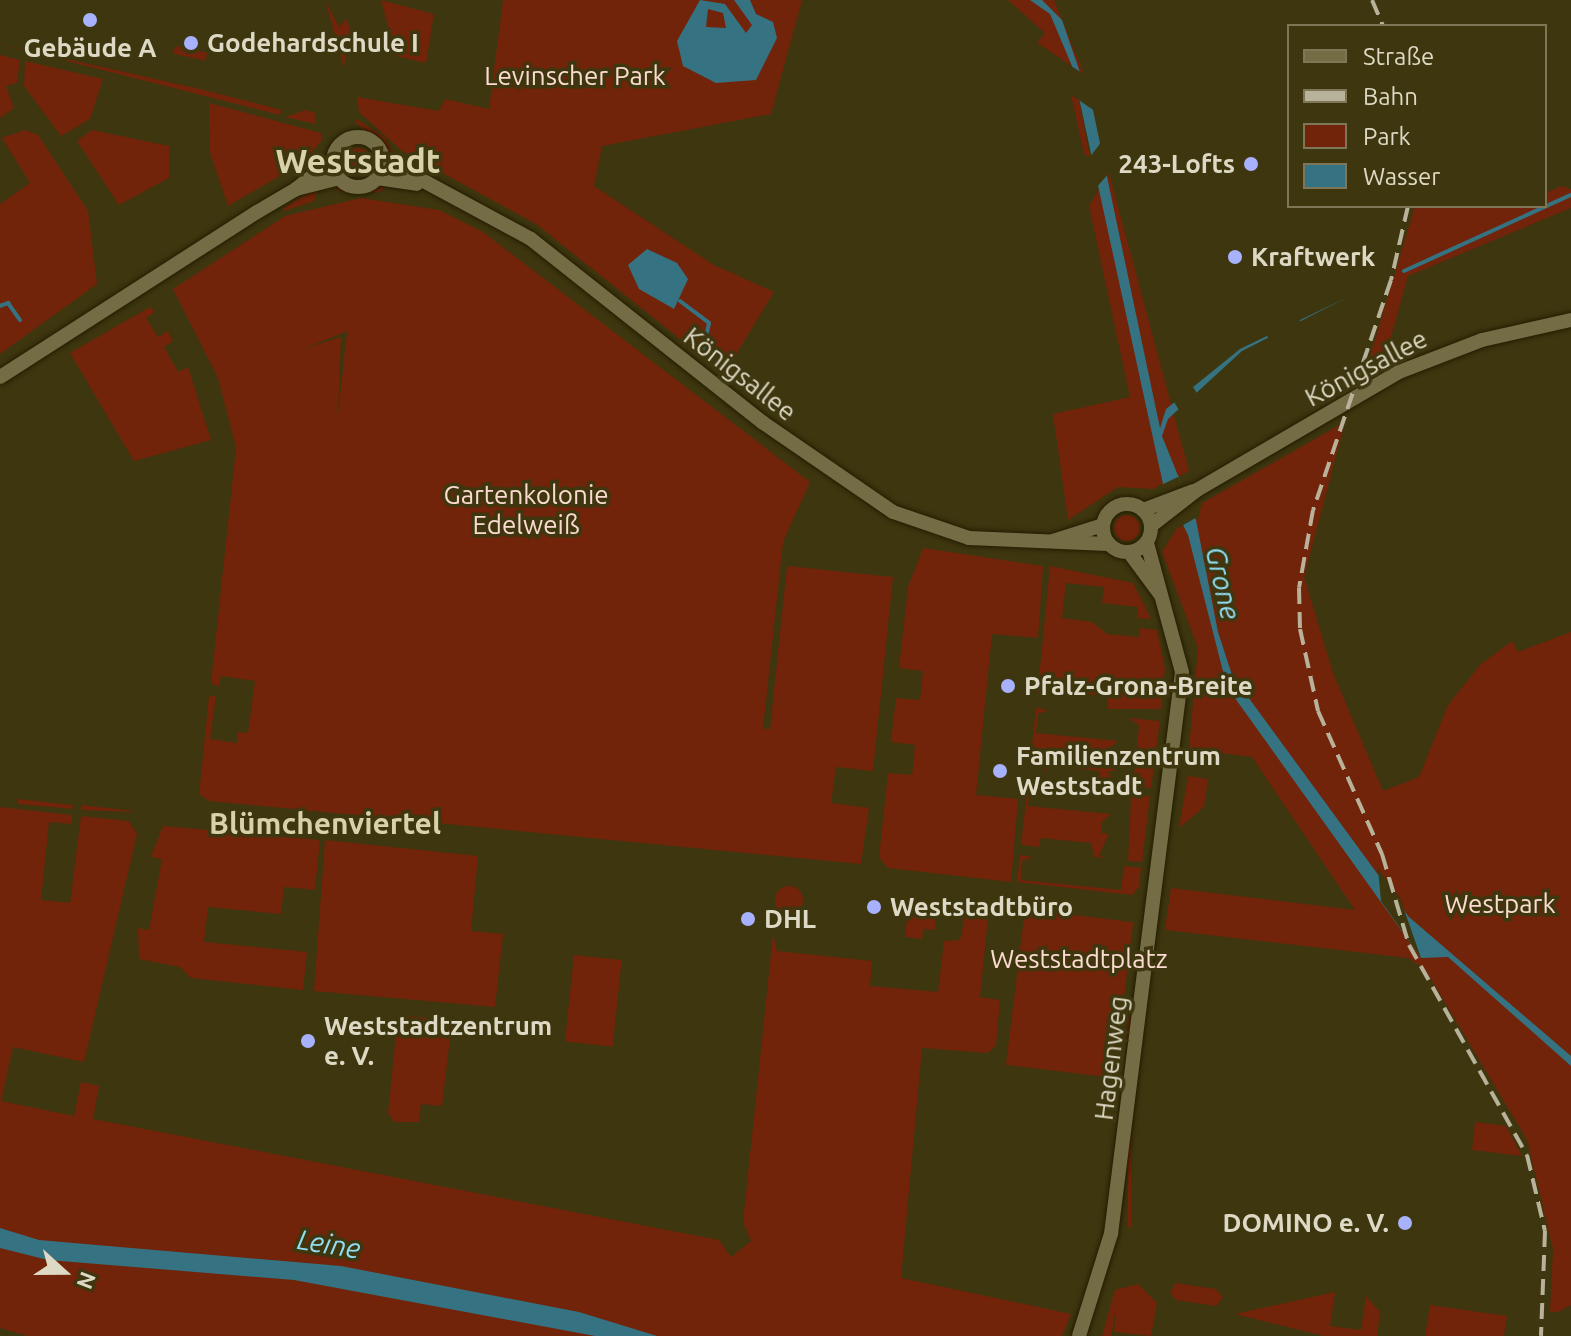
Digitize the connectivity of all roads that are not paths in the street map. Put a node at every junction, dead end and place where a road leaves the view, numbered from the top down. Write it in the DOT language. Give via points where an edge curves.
graph roads {
  1 [pos="334,159"];
  2 [pos="383,159"];
  3 [pos="339,178"];
  4 [pos="377,178"];
  5 [pos="425,185"];
  6 [pos="296,189"];
  7 [pos="1571,320"];
  8 [pos="0,377"];
  9 [pos="1164,508"];
  10 [pos="1143,510"];
  11 [pos="1103,525"];
  12 [pos="1152,525"];
  13 [pos="1049,543"];
  14 [pos="1147,543"];
  15 [pos="1108,544"];
  16 [pos="1129,552"];
  17 [pos="1160,594"];
  18 [pos="1079,1336"];
  1 -- 2 [label="street, Königsallee" via="343,142 357,137 374,143"];
  1 -- 3 [label="street"];
  1 -- 6 [label="street, Königsallee"];
  2 -- 4 [label="street"];
  2 -- 5 [label="street, Königsallee"];
  3 -- 4 [label="street, Königsallee" via="361,187"];
  3 -- 6 [label="street, Königsallee"];
  4 -- 5 [label="street, Königsallee"];
  5 -- 13 [label="street, Königsallee" via="531,239 870,499 969,538"];
  6 -- 8 [label="street, Königsallee"];
  7 -- 9 [label="street, Königsallee" via="1423,361"];
  9 -- 10 [label="street, Königsallee"];
  9 -- 12 [label="street, Königsallee"];
  10 -- 11 [label="street, Königsallee" via="1116,506"];
  10 -- 12 [label="street"];
  11 -- 13 [label="street, Königsallee"];
  11 -- 15 [label="street"];
  12 -- 14 [label="street"];
  13 -- 15 [label="street, Königsallee"];
  14 -- 16 [label="street"];
  14 -- 17 [label="street, Hagenweg"];
  15 -- 16 [label="street, Königsallee"];
  16 -- 17 [label="street, Hagenweg"];
  17 -- 18 [label="street, Hagenweg" via="1182,661 1176,739 1111,1234"];
}
